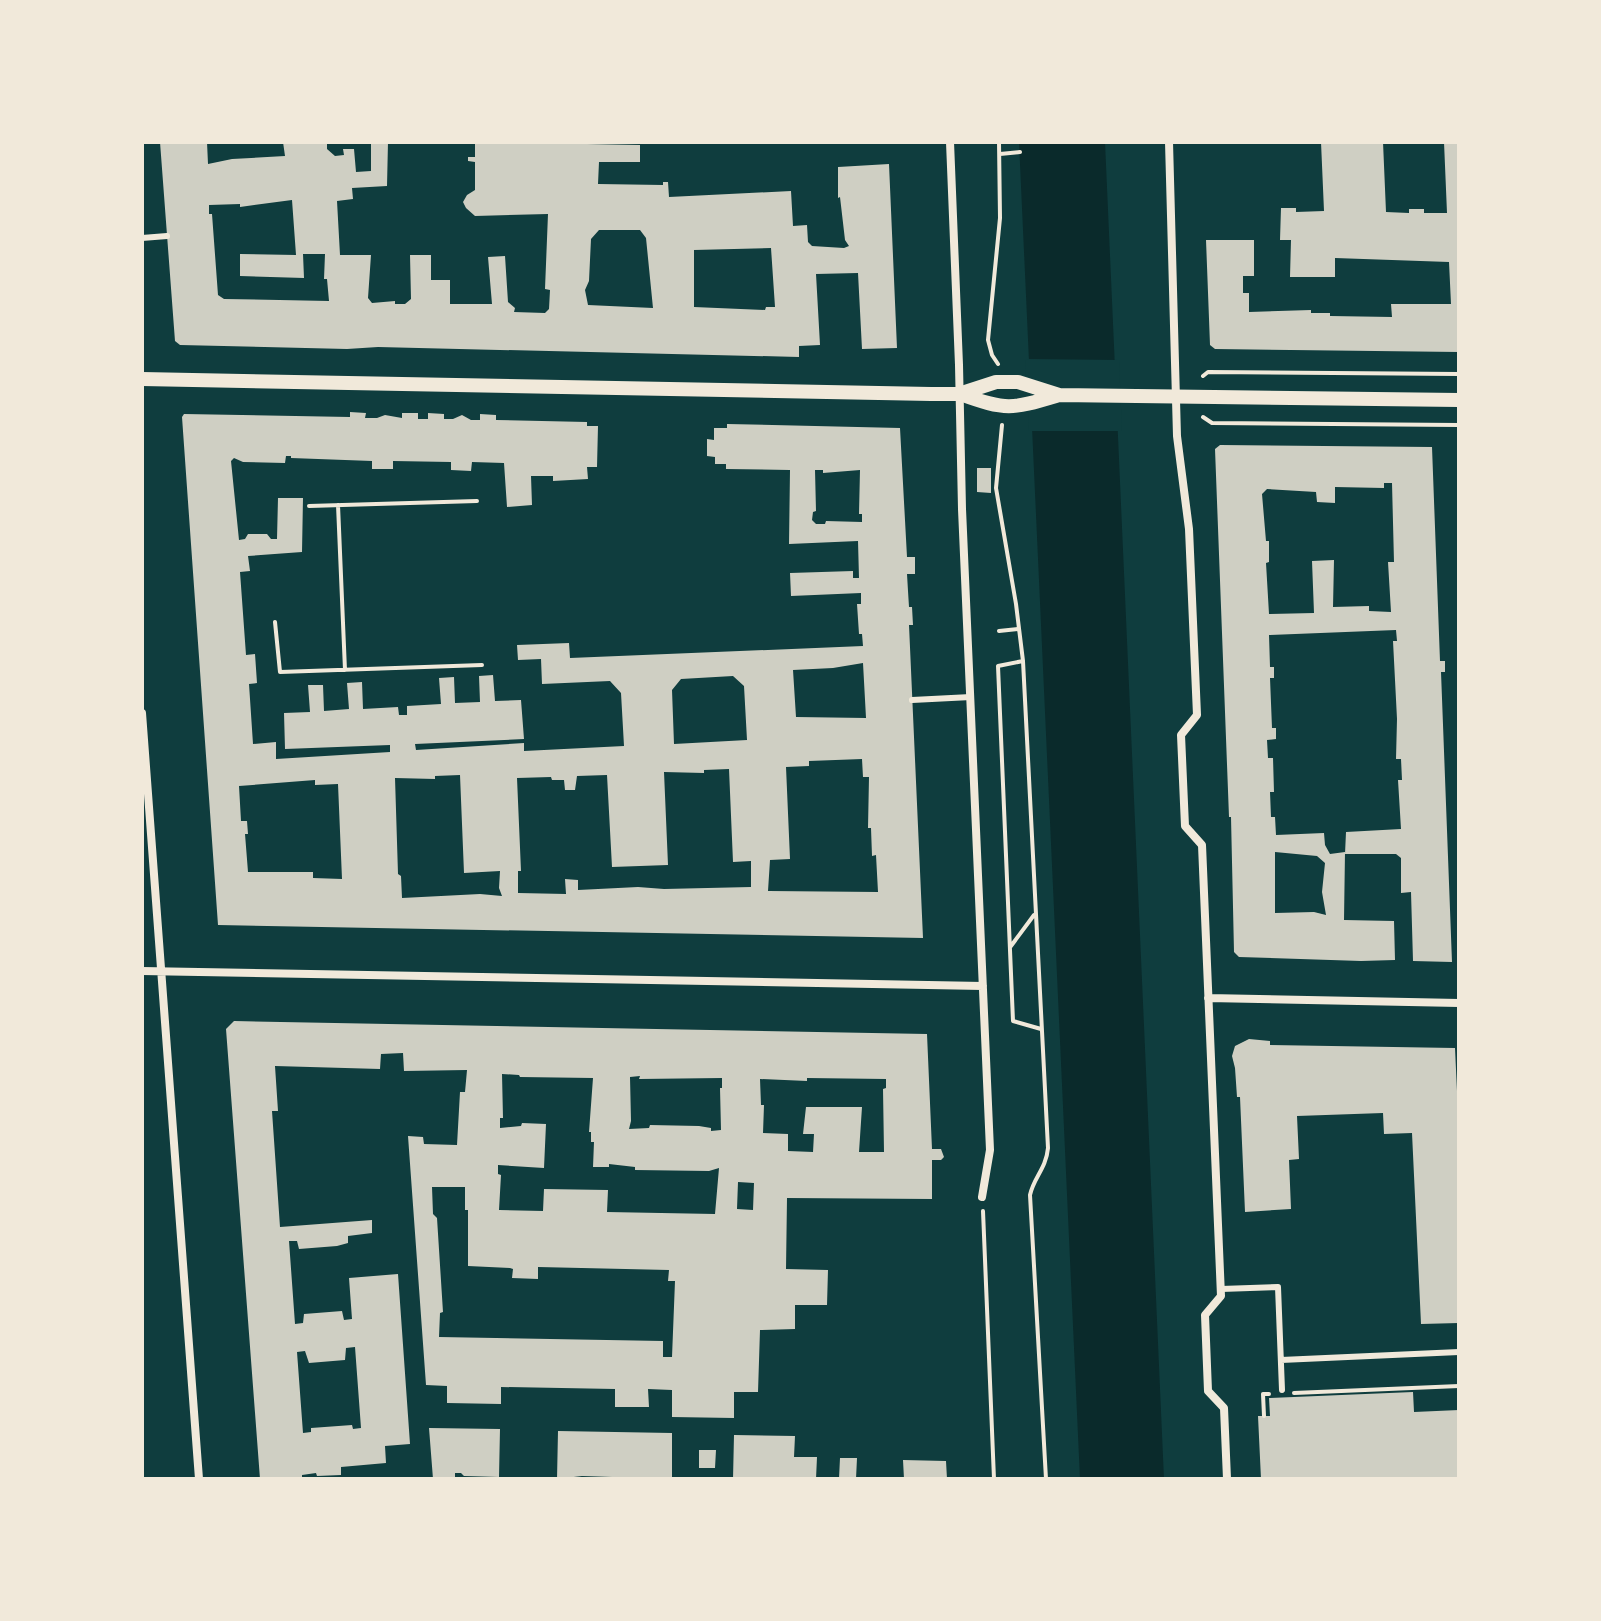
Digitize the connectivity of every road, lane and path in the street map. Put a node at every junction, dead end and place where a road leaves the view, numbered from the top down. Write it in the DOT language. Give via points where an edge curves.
graph roads {
  1 [pos="950,142"];
  2 [pos="999,142"];
  3 [pos="1169,142"];
  4 [pos="1020,152"];
  5 [pos="1000,154"];
  6 [pos="167,236"];
  7 [pos="142,238"];
  8 [pos="1000,367"];
  9 [pos="1219,372"];
  10 [pos="1459,374"];
  11 [pos="142,379"];
  12 [pos="959,394"];
  13 [pos="1059,395"];
  14 [pos="1175,397"];
  15 [pos="1459,400"];
  16 [pos="1007,415"];
  17 [pos="1227,423"];
  18 [pos="1459,425"];
  19 [pos="477,501"];
  20 [pos="338,505"];
  21 [pos="309,506"];
  22 [pos="275,622"];
  23 [pos="1019,629"];
  24 [pos="999,631"];
  25 [pos="1023,661"];
  26 [pos="482,665"];
  27 [pos="345,670"];
  28 [pos="971,697"];
  29 [pos="912,700"];
  30 [pos="142,713"];
  31 [pos="1035,915"];
  32 [pos="1009,948"];
  33 [pos="142,971"];
  34 [pos="161,972"];
  35 [pos="983,986"];
  36 [pos="1208,998"];
  37 [pos="1459,1003"];
  38 [pos="1041,1030"];
  39 [pos="982,1197"];
  40 [pos="1221,1289"];
  41 [pos="1459,1352"];
  42 [pos="1281,1360"];
  43 [pos="1459,1386"];
  44 [pos="1282,1392"];
  45 [pos="1273,1394"];
  46 [pos="1264,1416"];
  47 [pos="199,1479"];
  48 [pos="994,1479"];
  49 [pos="1046,1479"];
  50 [pos="1227,1479"];
  1 -- 12 [label="street"];
  2 -- 5 [label="path"];
  3 -- 14 [label="street"];
  4 -- 5 [label="path"];
  5 -- 8 [label="path" via="1000,218 988,340"];
  6 -- 7 [label="lane"];
  9 -- 10 [label="path"];
  11 -- 12 [label="street"];
  12 -- 13 [label="street" via="996,382"];
  12 -- 13 [label="street" via="996,407"];
  12 -- 28 [label="street"];
  13 -- 14 [label="street"];
  14 -- 15 [label="street"];
  14 -- 36 [label="street" via="1189,529 1197,715 1181,735 1185,826 1202,845"];
  16 -- 23 [label="path" via="996,488"];
  17 -- 18 [label="path"];
  19 -- 20 [label="path"];
  20 -- 21 [label="path"];
  20 -- 27 [label="path"];
  22 -- 27 [label="path" via="280,672"];
  23 -- 24 [label="path"];
  23 -- 25 [label="path"];
  25 -- 31 [label="path"];
  25 -- 32 [label="path" via="998,666"];
  26 -- 27 [label="path"];
  28 -- 29 [label="lane"];
  28 -- 35 [label="street"];
  30 -- 34 [label="street"];
  31 -- 32 [label="path"];
  31 -- 38 [label="path"];
  32 -- 38 [label="path" via="1013,1021"];
  33 -- 34 [label="street"];
  34 -- 35 [label="street"];
  34 -- 47 [label="street"];
  35 -- 39 [label="street" via="990,1150"];
  36 -- 37 [label="street"];
  36 -- 40 [label="street"];
  38 -- 49 [label="path" via="1048,1148 1030,1195"];
  39 -- 48 [label="path"];
  40 -- 42 [label="lane" via="1278,1287"];
  40 -- 50 [label="street" via="1205,1315 1208,1391 1224,1408"];
  41 -- 42 [label="lane"];
  42 -- 44 [label="lane"];
  43 -- 44 [label="path"];
  45 -- 46 [label="path" via="1263,1394"];
}
